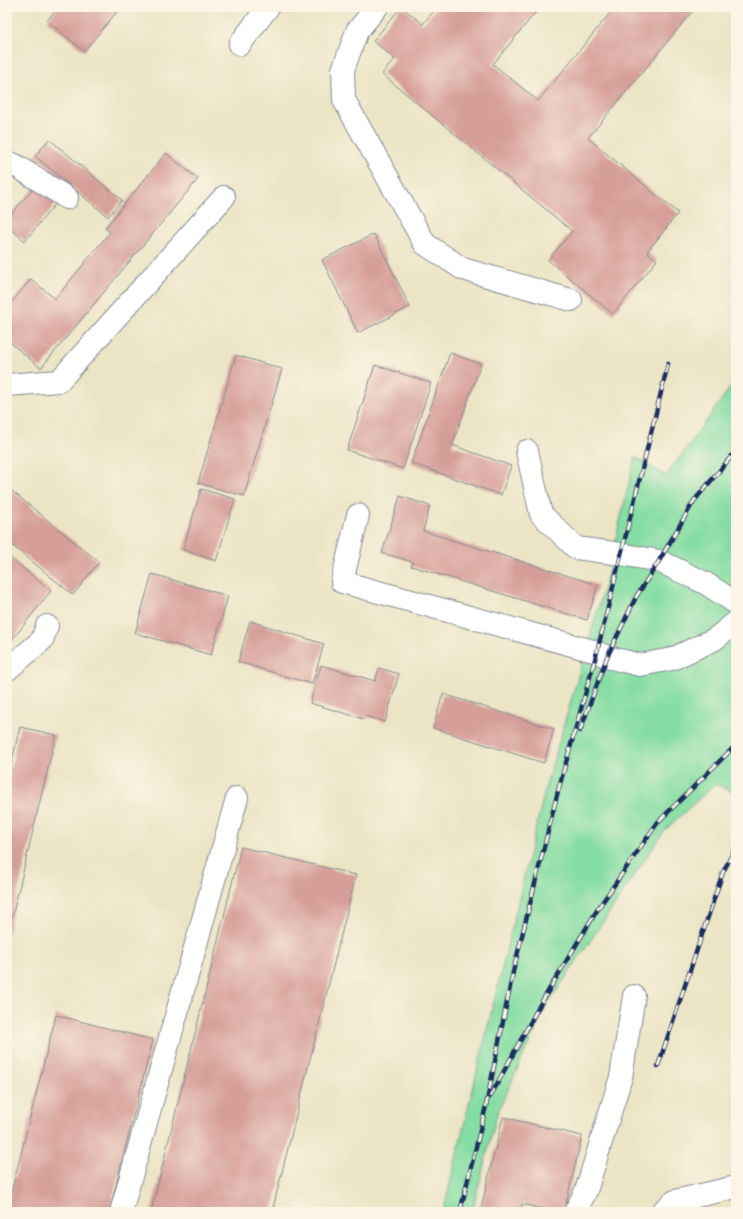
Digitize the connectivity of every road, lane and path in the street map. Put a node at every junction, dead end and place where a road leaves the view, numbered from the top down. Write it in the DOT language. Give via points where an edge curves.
graph roads {
  1 [pos="268,7"];
  2 [pos="376,7"];
  3 [pos="240,44"];
  4 [pos="7,162"];
  5 [pos="224,196"];
  6 [pos="67,198"];
  7 [pos="571,300"];
  8 [pos="7,385"];
  9 [pos="527,451"];
  10 [pos="358,515"];
  11 [pos="736,603"];
  12 [pos="736,622"];
  13 [pos="47,626"];
  14 [pos="7,670"];
  15 [pos="237,798"];
  16 [pos="634,996"];
  17 [pos="736,1187"];
  18 [pos="121,1212"];
  19 [pos="575,1212"];
  20 [pos="662,1212"];
  1 -- 3 [label="lane"];
  2 -- 7 [label="lane" via="358,31 343,70 344,100 425,244 463,269"];
  4 -- 6 [label="lane"];
  5 -- 8 [label="lane" via="59,381"];
  9 -- 11 [label="lane" via="541,514 576,548 659,561 705,583"];
  10 -- 12 [label="lane" via="342,582 640,665 672,659 715,638"];
  13 -- 14 [label="lane" via="42,640"];
  15 -- 18 [label="lane"];
  16 -- 19 [label="lane" via="621,1077 586,1191"];
  17 -- 20 [label="lane" via="675,1201"];
}
